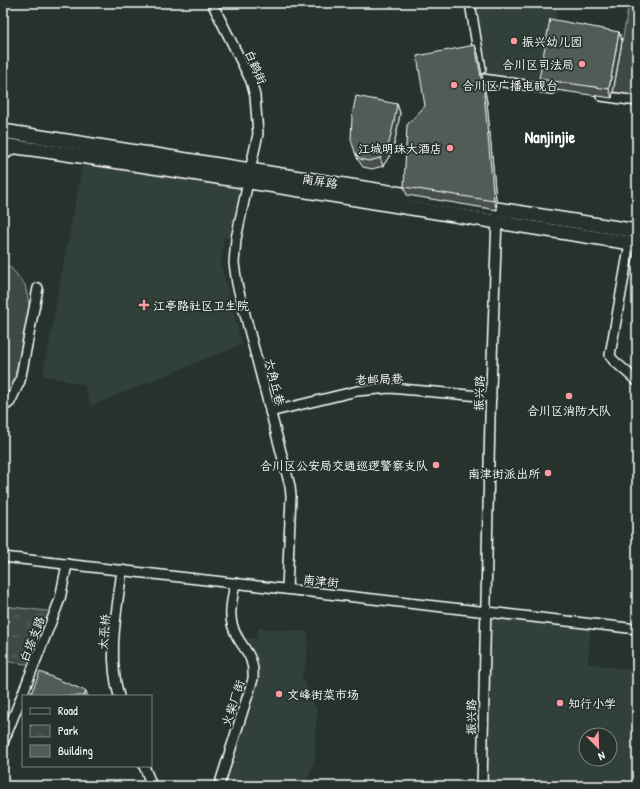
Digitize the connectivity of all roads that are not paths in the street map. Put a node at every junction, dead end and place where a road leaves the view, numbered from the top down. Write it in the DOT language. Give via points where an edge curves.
graph roads {
  1 [pos="212,3"];
  2 [pos="470,3"];
  3 [pos="557,90"];
  4 [pos="589,94"];
  5 [pos="637,101"];
  6 [pos="3,131"];
  7 [pos="9,145"];
  8 [pos="3,155"];
  9 [pos="249,176"];
  10 [pos="497,212"];
  11 [pos="637,231"];
  12 [pos="633,244"];
  13 [pos="38,288"];
  14 [pos="637,381"];
  15 [pos="491,396"];
  16 [pos="3,407"];
  17 [pos="270,412"];
  18 [pos="3,556"];
  19 [pos="67,564"];
  20 [pos="122,570"];
  21 [pos="235,583"];
  22 [pos="287,589"];
  23 [pos="485,611"];
  24 [pos="637,630"];
  25 [pos="22,695"];
  26 [pos="22,695"];
  27 [pos="120,695"];
  28 [pos="3,743"];
  29 [pos="144,767"];
  30 [pos="152,786"];
  31 [pos="219,786"];
  32 [pos="482,786"];
  1 -- 9 [label="street, 白鹤街" via="251,81 255,96 258,134"];
  2 -- 3 [label="street" via="483,82"];
  4 -- 5 [label="street"];
  6 -- 9 [label="main road, 南屏路"];
  7 -- 8 [label="street"];
  7 -- 9 [label="main road, 南屏路"];
  9 -- 10 [label="main road, 南屏路"];
  9 -- 17 [label="street, 六角丘巷" via="236,239 234,263 237,284"];
  10 -- 11 [label="main road, 南屏路"];
  10 -- 12 [label="main road, 南屏路"];
  10 -- 15 [label="street, 振兴路"];
  12 -- 14 [label="street" via="610,355"];
  13 -- 16 [label="street" via="20,381 10,402"];
  15 -- 17 [label="street, 老邮局巷" via="390,388 357,391"];
  15 -- 23 [label="street, 振兴路"];
  17 -- 22 [label="street, 六角丘巷" via="291,496"];
  18 -- 19 [label="street, 南津街"];
  19 -- 20 [label="street, 南津街"];
  19 -- 25 [label="street, 白塔支路" via="60,599"];
  20 -- 21 [label="street, 南津街"];
  20 -- 27 [label="street, 太平桥" via="114,641 115,673"];
  21 -- 22 [label="street, 南津街"];
  21 -- 31 [label="street, 火柴厂街" via="232,625 250,656 254,679"];
  22 -- 23 [label="street, 南津街"];
  23 -- 24 [label="street, 南津街"];
  23 -- 32 [label="street, 振兴路"];
  26 -- 28 [label="street, 白塔支路"];
  29 -- 30 [label="street"];
}
